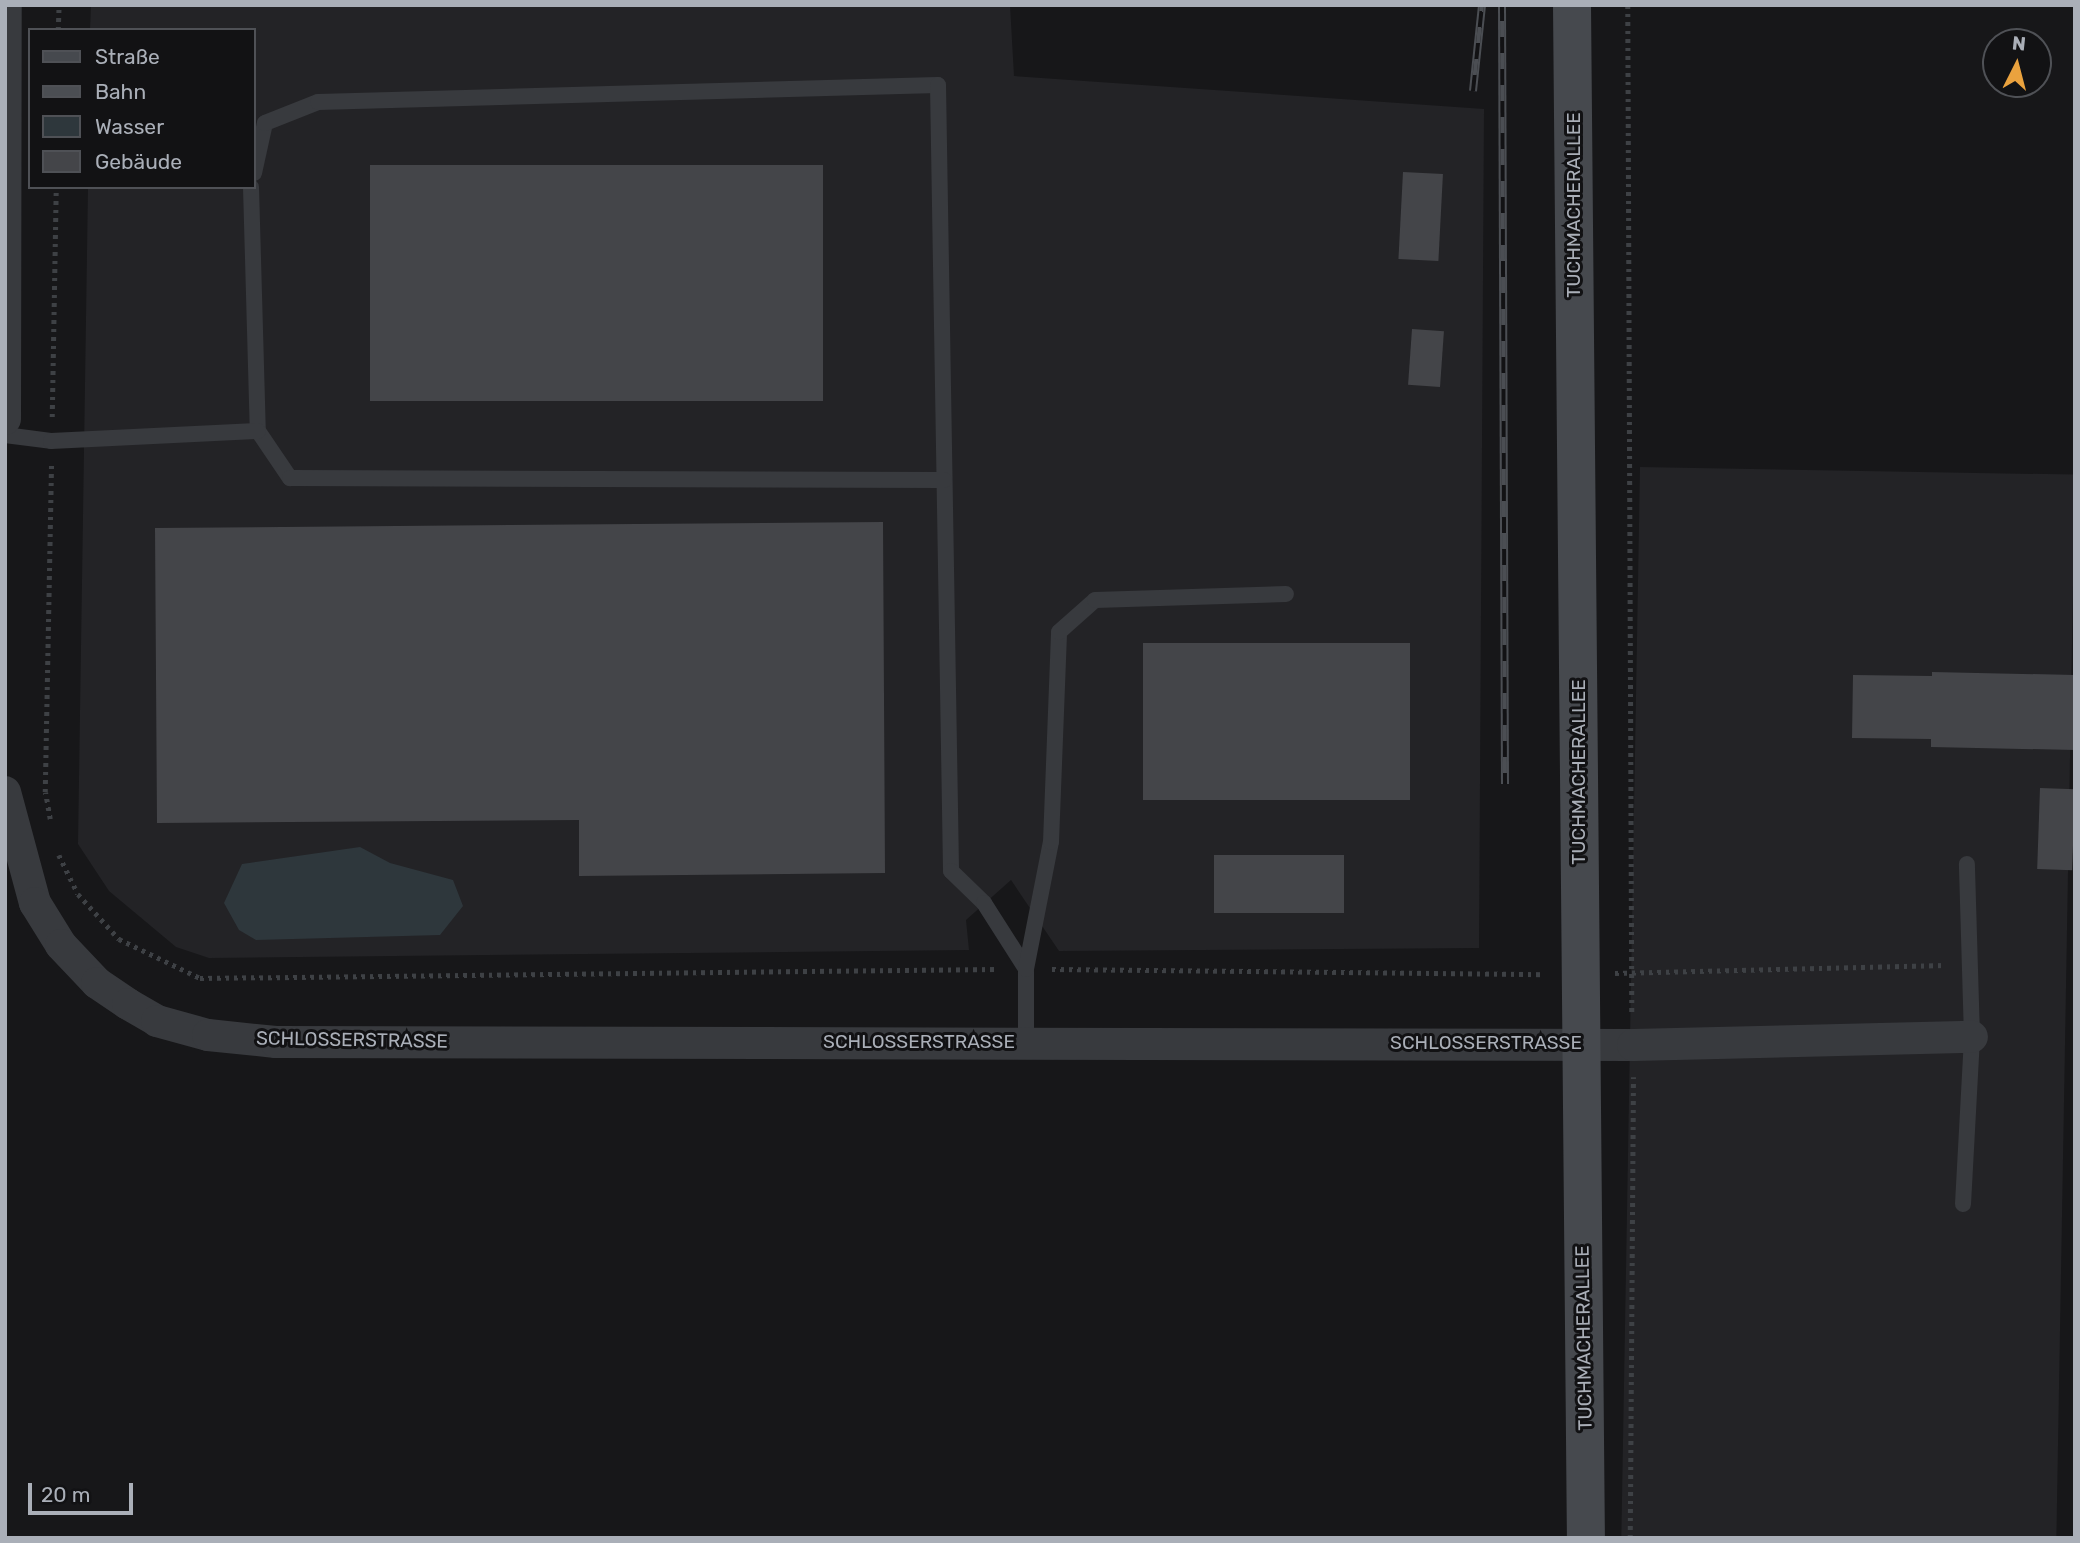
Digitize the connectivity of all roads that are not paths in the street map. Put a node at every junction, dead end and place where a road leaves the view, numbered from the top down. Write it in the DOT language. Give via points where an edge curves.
graph roads {
  1 [pos="6,5"];
  2 [pos="1572,5"];
  3 [pos="256,164"];
  4 [pos="251,189"];
  5 [pos="5,419"];
  6 [pos="258,431"];
  7 [pos="5,435"];
  8 [pos="944,481"];
  9 [pos="1286,594"];
  10 [pos="5,792"];
  11 [pos="1967,863"];
  12 [pos="1026,969"];
  13 [pos="1972,1037"];
  14 [pos="1026,1042"];
  15 [pos="1581,1044"];
  16 [pos="1963,1204"];
  17 [pos="1586,1538"];
  1 -- 5 [label="street"];
  2 -- 15 [label="street, TUCHMACHERALLEE"];
  3 -- 8 [label="lane" via="265,123 318,102 938,85"];
  4 -- 6 [label="lane"];
  6 -- 7 [label="lane" via="51,441"];
  6 -- 8 [label="lane" via="290,478"];
  8 -- 12 [label="lane" via="951,871 984,903"];
  9 -- 12 [label="lane" via="1096,600 1059,632 1051,842"];
  10 -- 14 [label="street, SCHLOSSERSTRASSE" via="35,903 77,964 157,1021 208,1034 276,1042"];
  11 -- 13 [label="lane"];
  12 -- 14 [label="lane"];
  13 -- 15 [label="street, SCHLOSSERSTRASSE"];
  13 -- 16 [label="lane"];
  14 -- 15 [label="street, SCHLOSSERSTRASSE"];
  15 -- 17 [label="street, TUCHMACHERALLEE"];
}
